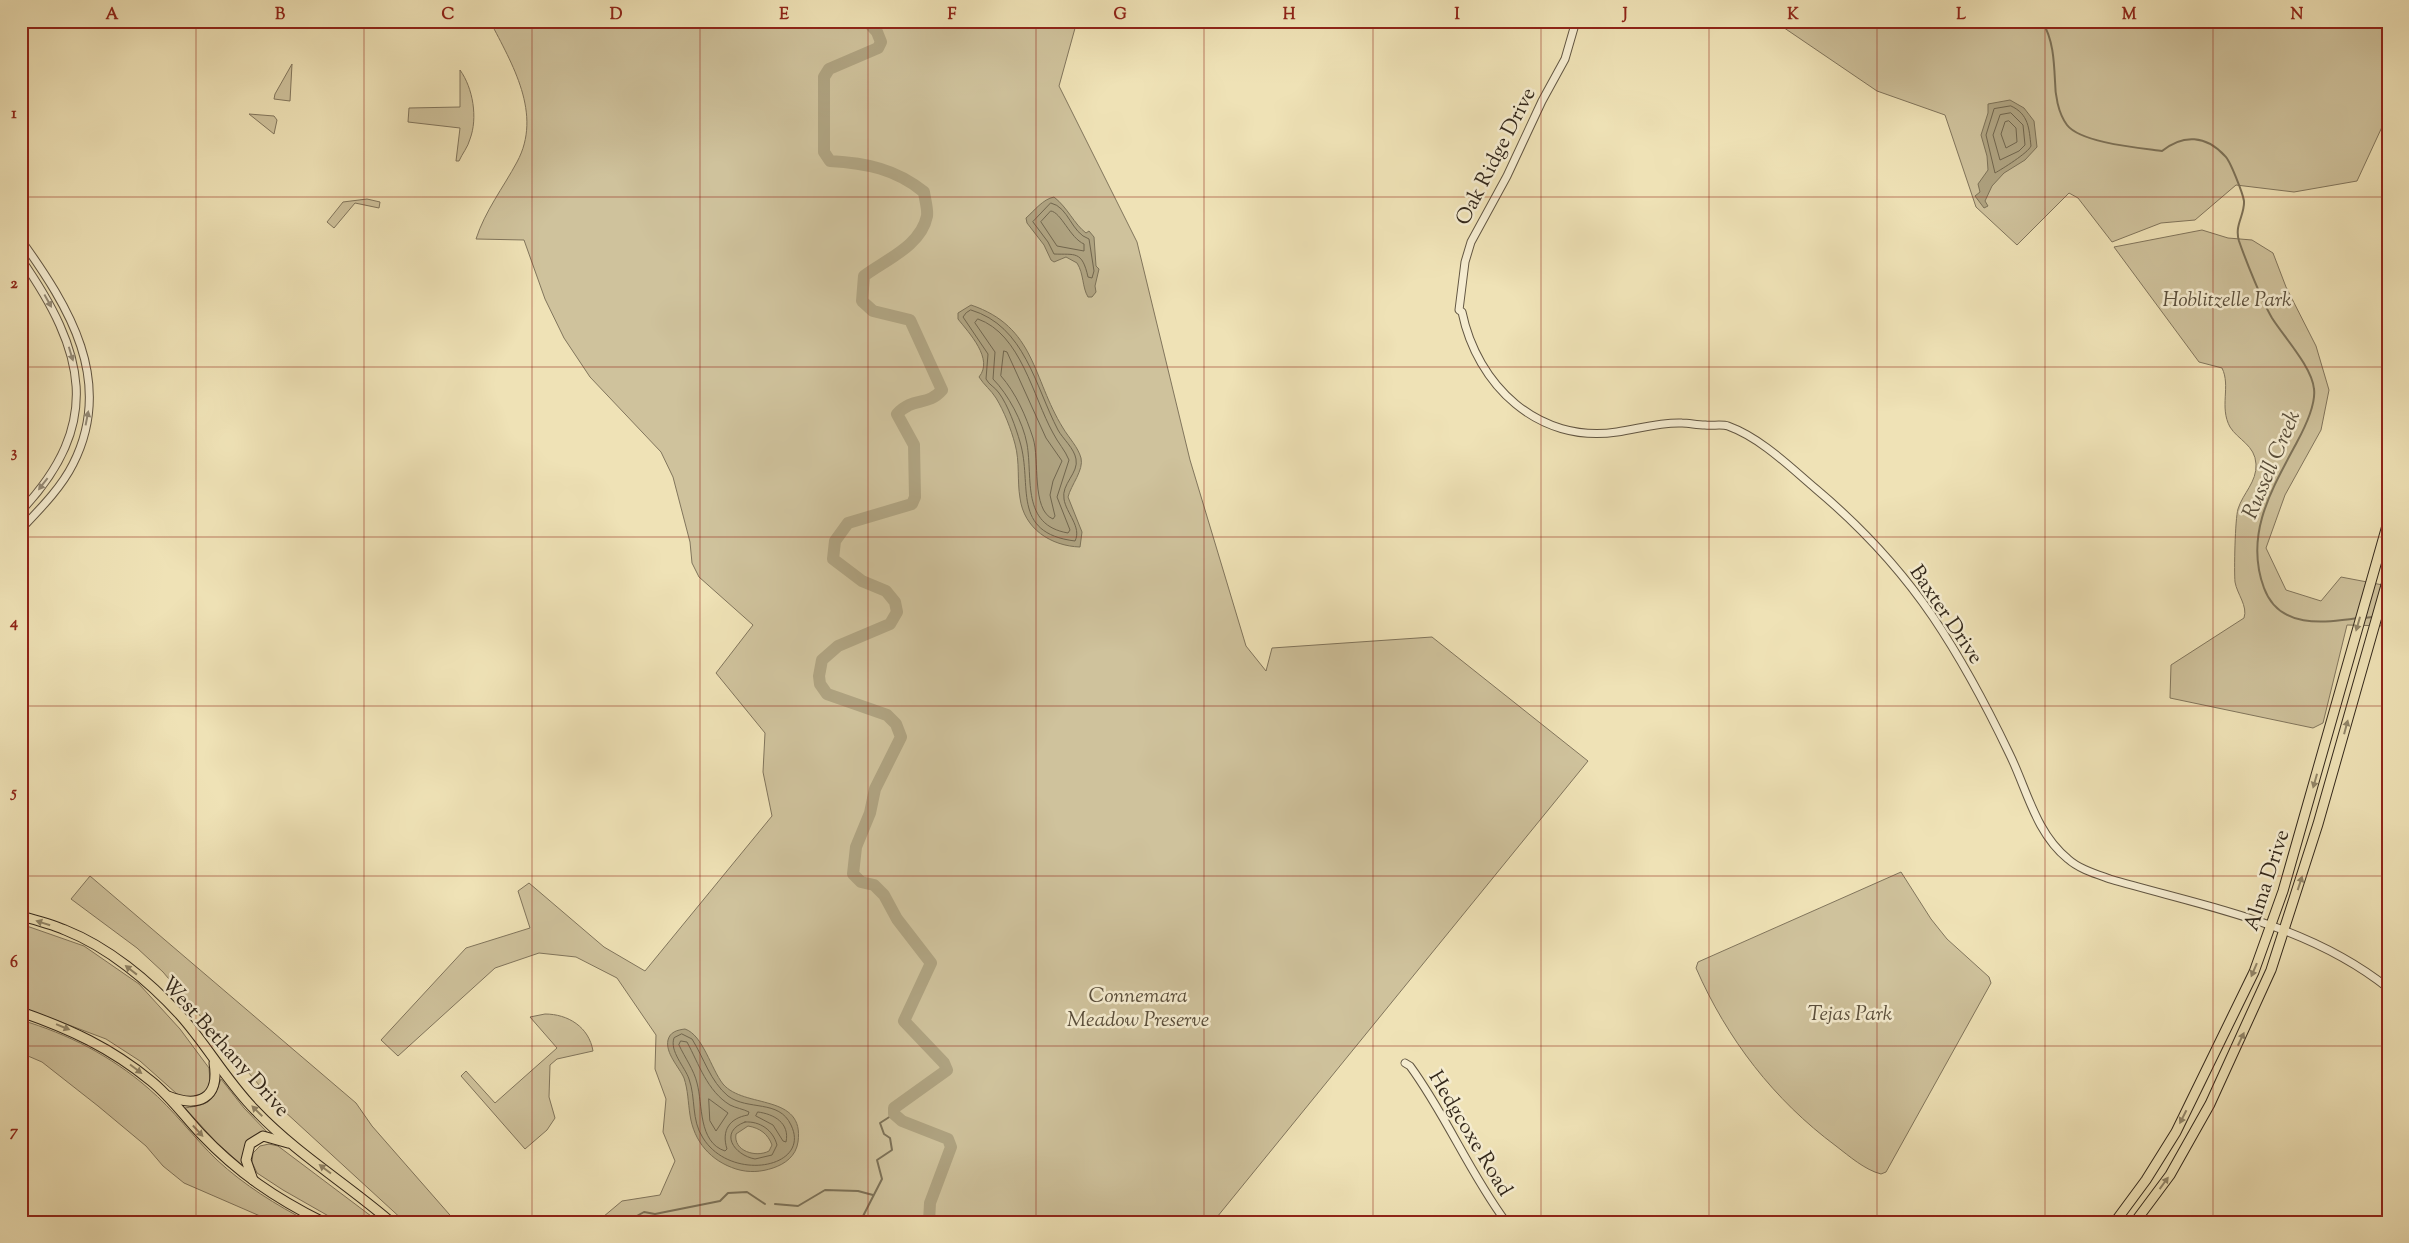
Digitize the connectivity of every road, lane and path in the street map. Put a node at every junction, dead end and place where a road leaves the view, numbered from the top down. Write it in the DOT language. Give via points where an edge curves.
graph roads {
  1 [pos="1576,21"];
  2 [pos="21,240"];
  3 [pos="21,259"];
  4 [pos="1460,310"];
  5 [pos="21,511"];
  6 [pos="2388,522"];
  7 [pos="21,529"];
  8 [pos="2388,578"];
  9 [pos="2303,822"];
  10 [pos="2318,824"];
  11 [pos="21,916"];
  12 [pos="2271,925"];
  13 [pos="2285,929"];
  14 [pos="2388,988"];
  15 [pos="21,1012"];
  16 [pos="214,1061"];
  17 [pos="1405,1064"];
  18 [pos="165,1095"];
  19 [pos="292,1144"];
  20 [pos="254,1182"];
  21 [pos="323,1222"];
  22 [pos="391,1222"];
  23 [pos="1506,1222"];
  24 [pos="2115,1222"];
  25 [pos="2136,1222"];
  1 -- 4 [label="street, Oak Ridge Drive" via="1565,59 1471,242 1465,262"];
  7 -- 2 [label="street, one-way" via="64,480 73,464 85,431 90,395 83,352 71,320 55,287"];
  3 -- 5 [label="street, one-way" via="61,325 72,355 77,383 73,425 63,455"];
  4 -- 12 [label="street, Baxter Drive" via="1471,345 1491,379 1518,406 1550,424 1576,432 1596,433 1682,423 1727,425 1759,443 1830,501 1874,544 1933,618 2010,755 2034,815 2068,859 2110,879"];
  6 -- 9 [label="main road, Alma Drive, one-way"];
  10 -- 8 [label="main road, Alma Drive, one-way"];
  9 -- 10 [label="main road"];
  9 -- 12 [label="main road, Alma Drive"];
  13 -- 10 [label="main road, Alma Drive, one-way"];
  16 -- 11 [label="main road, West Bethany Drive, one-way" via="181,1016 147,983 108,953 65,930"];
  12 -- 13 [label="street, Baxter Drive"];
  12 -- 24 [label="main road, Alma Drive, one-way" via="2254,972 2176,1132"];
  13 -- 14 [label="street, Baxter Drive" via="2336,954"];
  25 -- 13 [label="main road, Alma Drive, one-way" via="2170,1175 2210,1104 2255,1008"];
  15 -- 18 [label="main road, one-way" via="86,1037 124,1060"];
  16 -- 18 [label="main road" via="215,1081 206,1097 190,1102"];
  19 -- 16 [label="main road, West Bethany Drive, one-way" via="255,1111"];
  17 -- 23 [label="street, Hedgcoxe Road" via="1430,1093 1463,1157"];
  18 -- 20 [label="main road, one-way" via="225,1158"];
  19 -- 20 [label="main road" via="263,1136 250,1144 246,1160"];
  22 -- 19 [label="main road, West Bethany Drive, one-way"];
  20 -- 21 [label="main road"];
}
